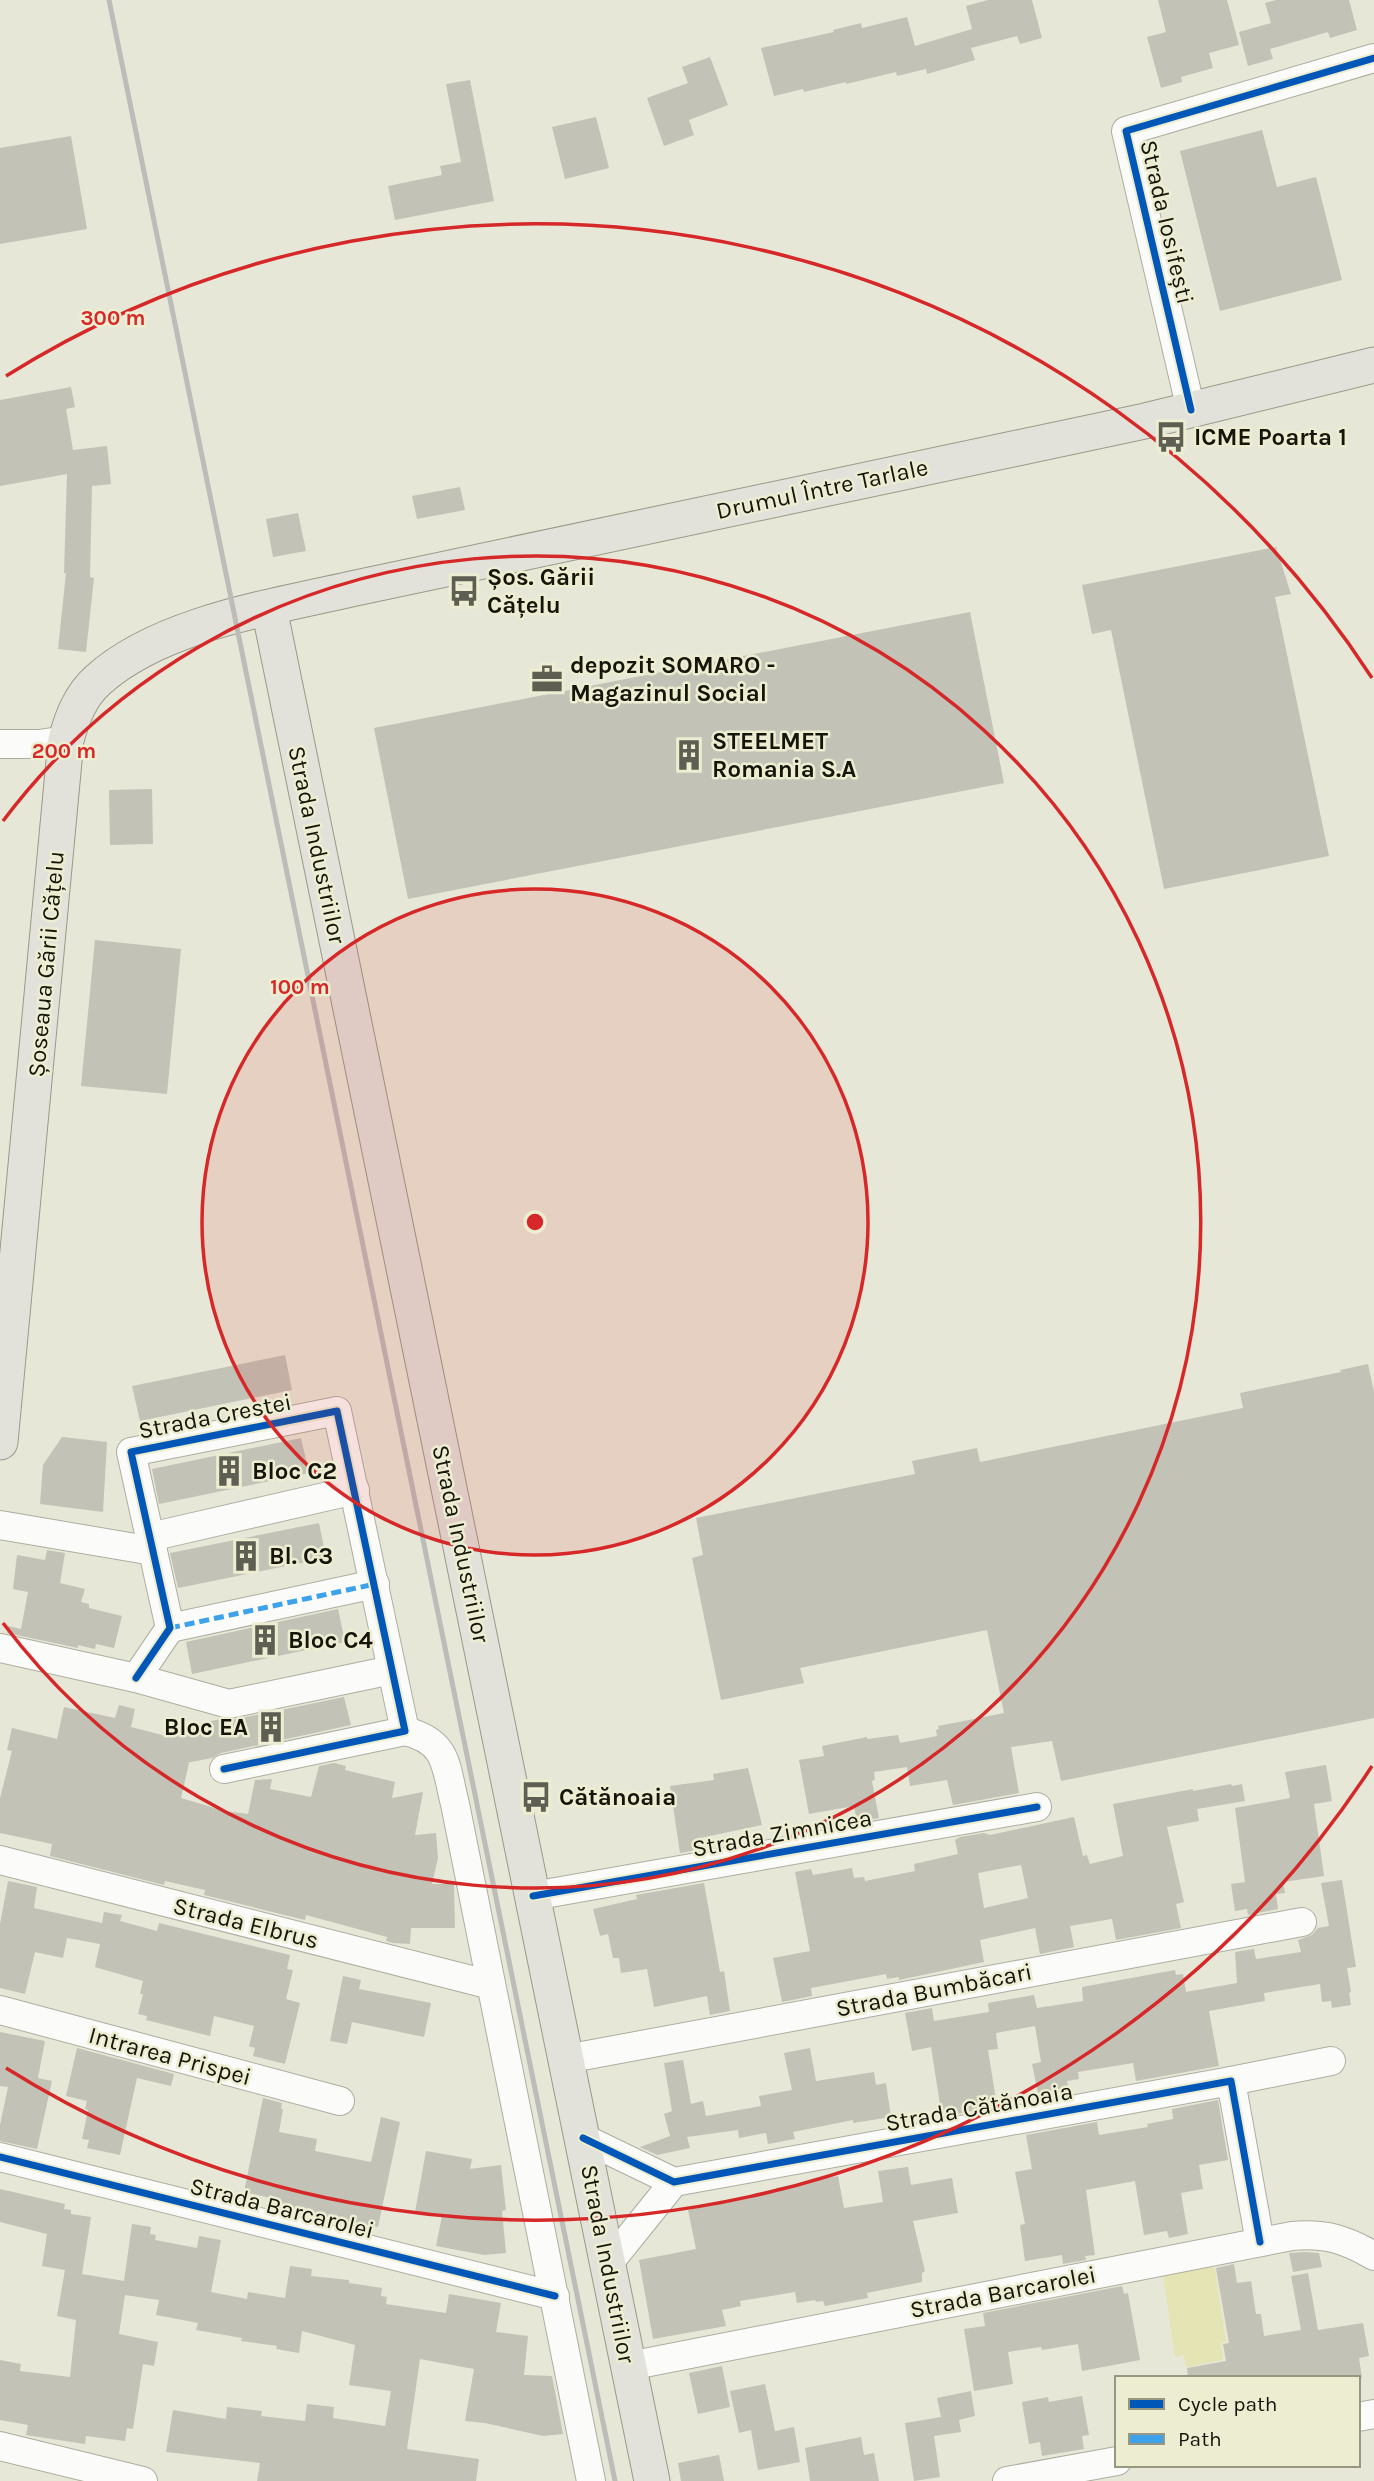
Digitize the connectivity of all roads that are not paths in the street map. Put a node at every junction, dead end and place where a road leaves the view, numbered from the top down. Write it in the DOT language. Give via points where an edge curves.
graph roads {
  1 [pos="1374,58"];
  2 [pos="1374,365"];
  3 [pos="1191,410"];
  4 [pos="269,608"];
  5 [pos="66,740"];
  6 [pos="0,744"];
  7 [pos="0,1442"];
  8 [pos="355,1490"];
  9 [pos="0,1525"];
  10 [pos="152,1544"];
  11 [pos="375,1584"];
  12 [pos="170,1628"];
  13 [pos="0,1648"];
  14 [pos="392,1670"];
  15 [pos="136,1678"];
  16 [pos="405,1731"];
  17 [pos="224,1769"];
  18 [pos="1037,1807"];
  19 [pos="0,1860"];
  20 [pos="533,1896"];
  21 [pos="1302,1922"];
  22 [pos="491,1985"];
  23 [pos="0,2010"];
  24 [pos="566,2059"];
  25 [pos="1331,2061"];
  26 [pos="1231,2081"];
  27 [pos="340,2101"];
  28 [pos="583,2138"];
  29 [pos="0,2157"];
  30 [pos="674,2182"];
  31 [pos="1260,2242"];
  32 [pos="1374,2256"];
  33 [pos="608,2264"];
  34 [pos="555,2296"];
  35 [pos="629,2366"];
  36 [pos="0,2446"];
  37 [pos="1115,2461"];
  38 [pos="144,2481"];
  39 [pos="591,2481"];
  40 [pos="652,2481"];
  41 [pos="1007,2481"];
  1 -- 3 [label="street, Strada Iosifești" via="1126,131"];
  2 -- 3 [label="main road, Drumul Între Tarlale"];
  3 -- 4 [label="main road, Drumul Între Tarlale"];
  4 -- 5 [label="main road, Șoseaua Gării Cățelu" via="180,634 121,663 83,699"];
  4 -- 20 [label="main road, Strada Industriilor"];
  5 -- 6 [label="street"];
  5 -- 7 [label="main road, Șoseaua Gării Cățelu"];
  8 -- 10 [label="street"];
  8 -- 10 [label="street, Strada Crestei" via="337,1411 131,1452"];
  8 -- 11 [label="street"];
  9 -- 10 [label="street"];
  10 -- 12 [label="street, Strada Crestei"];
  11 -- 12 [label="street"];
  11 -- 14 [label="street"];
  12 -- 15 [label="street"];
  13 -- 15 [label="street"];
  14 -- 15 [label="street" via="229,1704"];
  14 -- 16 [label="street"];
  16 -- 17 [label="street"];
  16 -- 22 [label="street" via="425,1736 440,1751"];
  18 -- 20 [label="street, Strada Zimnicea"];
  19 -- 22 [label="street, Strada Elbrus"];
  20 -- 24 [label="main road, Strada Industriilor"];
  21 -- 24 [label="street, Strada Bumbăcari"];
  22 -- 34 [label="street"];
  23 -- 27 [label="street, Intrarea Prispei"];
  24 -- 28 [label="main road, Strada Industriilor"];
  25 -- 26 [label="street, Strada Cătănoaia"];
  26 -- 30 [label="street, Strada Cătănoaia"];
  26 -- 31 [label="street"];
  28 -- 30 [label="street"];
  28 -- 33 [label="main road, Strada Industriilor"];
  29 -- 34 [label="street, Strada Barcarolei"];
  30 -- 33 [label="street"];
  31 -- 32 [label="street, Strada Barcarolei" via="1327,2236"];
  31 -- 35 [label="street, Strada Barcarolei"];
  33 -- 35 [label="main road, Strada Industriilor"];
  34 -- 39 [label="street"];
  35 -- 40 [label="main road, Strada Industriilor"];
  36 -- 38 [label="street"];
  37 -- 41 [label="street"];
}
